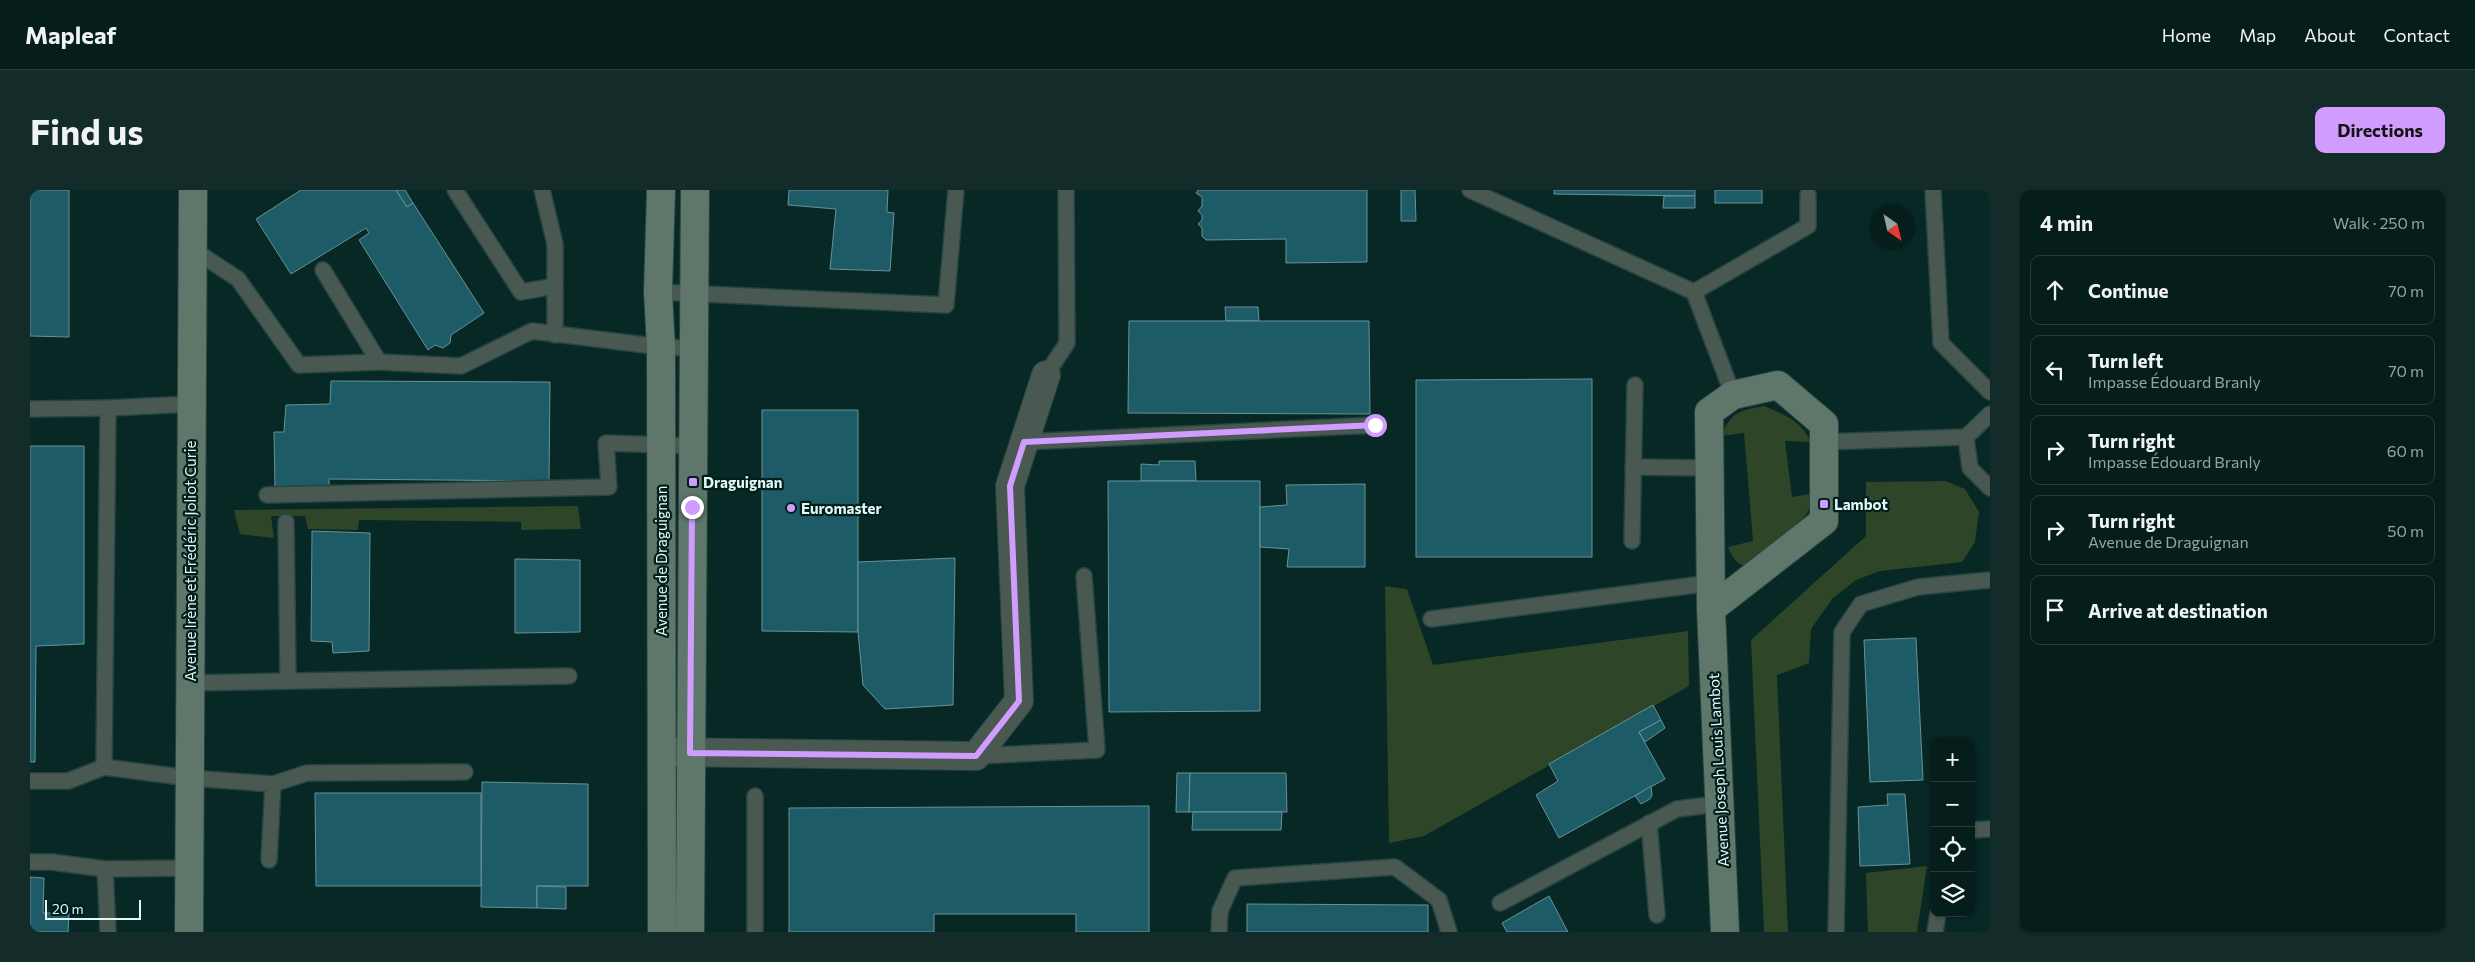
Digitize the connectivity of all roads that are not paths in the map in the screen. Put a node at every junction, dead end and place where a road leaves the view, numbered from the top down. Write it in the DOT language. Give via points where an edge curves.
graph roads {
  1 [pos="193,190"];
  2 [pos="456,190"];
  3 [pos="542,190"];
  4 [pos="660,190"];
  5 [pos="695,190"];
  6 [pos="956,190"];
  7 [pos="1066,190"];
  8 [pos="1470,190"];
  9 [pos="1933,190"];
  10 [pos="1808,195"];
  11 [pos="192,249"];
  12 [pos="324,270"];
  13 [pos="554,286"];
  14 [pos="658,292"];
  15 [pos="1694,292"];
  16 [pos="695,294"];
  17 [pos="555,335"];
  18 [pos="661,347"];
  19 [pos="693,348"];
  20 [pos="379,362"];
  21 [pos="1046,376"];
  22 [pos="1635,385"];
  23 [pos="1990,392"];
  24 [pos="1733,395"];
  25 [pos="191,404"];
  26 [pos="108,408"];
  27 [pos="30,409"];
  28 [pos="1990,414"];
  29 [pos="1375,425"];
  30 [pos="1966,437"];
  31 [pos="1024,442"];
  32 [pos="1824,442"];
  33 [pos="660,446"];
  34 [pos="693,446"];
  35 [pos="1633,467"];
  36 [pos="1709,468"];
  37 [pos="1990,488"];
  38 [pos="267,496"];
  39 [pos="286,522"];
  40 [pos="1632,541"];
  41 [pos="1084,576"];
  42 [pos="1990,580"];
  43 [pos="1711,596"];
  44 [pos="1431,619"];
  45 [pos="569,676"];
  46 [pos="288,681"];
  47 [pos="189,683"];
  48 [pos="662,752"];
  49 [pos="690,753"];
  50 [pos="976,756"];
  51 [pos="104,767"];
  52 [pos="465,772"];
  53 [pos="189,778"];
  54 [pos="30,781"];
  55 [pos="273,784"];
  56 [pos="755,796"];
  57 [pos="1718,804"];
  58 [pos="1649,823"];
  59 [pos="1975,830"];
  60 [pos="1990,830"];
  61 [pos="269,860"];
  62 [pos="30,862"];
  63 [pos="189,868"];
  64 [pos="105,870"];
  65 [pos="1500,903"];
  66 [pos="1657,914"];
  67 [pos="1937,917"];
  68 [pos="108,932"];
  69 [pos="189,932"];
  70 [pos="662,932"];
  71 [pos="690,932"];
  72 [pos="755,932"];
  73 [pos="1219,932"];
  74 [pos="1449,932"];
  75 [pos="1725,932"];
  76 [pos="1836,932"];
  77 [pos="1935,932"];
  1 -- 11 [label="street, Avenue Irène et Frédéric Joliot Curie"];
  2 -- 13 [label="lane" via="521,292"];
  3 -- 13 [label="lane" via="554,244"];
  4 -- 14 [label="street, Avenue de Draguignan"];
  5 -- 16 [label="street, Avenue de Draguignan"];
  6 -- 16 [label="lane" via="946,305"];
  7 -- 21 [label="lane" via="1067,343"];
  8 -- 15 [label="lane"];
  9 -- 23 [label="lane" via="1941,342"];
  10 -- 15 [label="lane" via="1808,226"];
  11 -- 20 [label="lane" via="238,279 299,365"];
  11 -- 25 [label="street, Avenue Irène et Frédéric Joliot Curie"];
  12 -- 20 [label="lane"];
  13 -- 17 [label="lane"];
  14 -- 16 [label="lane"];
  14 -- 18 [label="street, Avenue de Draguignan"];
  15 -- 24 [label="lane"];
  16 -- 19 [label="street, Avenue de Draguignan"];
  17 -- 18 [label="lane"];
  17 -- 20 [label="lane" via="532,331 461,366"];
  18 -- 19 [label="lane"];
  18 -- 33 [label="street, Avenue de Draguignan"];
  19 -- 34 [label="street, Avenue de Draguignan"];
  21 -- 31 [label="street"];
  22 -- 35 [label="lane"];
  24 -- 32 [label="street, Avenue Joseph Louis Lambot" via="1778,385 1824,424"];
  24 -- 36 [label="street, Avenue Joseph Louis Lambot" via="1709,412"];
  25 -- 26 [label="lane"];
  25 -- 47 [label="street, Avenue Irène et Frédéric Joliot Curie"];
  26 -- 27 [label="lane"];
  26 -- 51 [label="lane"];
  28 -- 30 [label="lane"];
  29 -- 31 [label="lane"];
  30 -- 32 [label="lane"];
  30 -- 37 [label="lane" via="1970,468"];
  31 -- 50 [label="street" via="1010,486 1019,701"];
  32 -- 43 [label="street, Avenue Joseph Louis Lambot" via="1824,521"];
  33 -- 34 [label="lane"];
  33 -- 38 [label="lane" via="606,443 609,487"];
  33 -- 48 [label="street, Avenue de Draguignan"];
  34 -- 49 [label="street, Avenue de Draguignan"];
  35 -- 36 [label="lane"];
  35 -- 40 [label="lane"];
  36 -- 43 [label="street, Avenue Joseph Louis Lambot"];
  39 -- 46 [label="lane"];
  41 -- 50 [label="lane" via="1097,750"];
  42 -- 76 [label="lane" via="1918,587 1861,604 1842,632"];
  43 -- 44 [label="lane"];
  43 -- 57 [label="street, Avenue Joseph Louis Lambot"];
  45 -- 46 [label="lane"];
  46 -- 47 [label="lane"];
  47 -- 53 [label="street, Avenue Irène et Frédéric Joliot Curie"];
  48 -- 49 [label="street"];
  48 -- 70 [label="street, Avenue de Draguignan"];
  49 -- 50 [label="street"];
  49 -- 71 [label="street, Avenue de Draguignan"];
  51 -- 53 [label="lane"];
  51 -- 54 [label="lane" via="68,781"];
  52 -- 55 [label="lane" via="306,773"];
  53 -- 55 [label="lane"];
  53 -- 63 [label="street, Avenue Irène et Frédéric Joliot Curie"];
  55 -- 61 [label="lane"];
  56 -- 72 [label="lane"];
  57 -- 58 [label="lane" via="1677,808"];
  57 -- 75 [label="street, Avenue Joseph Louis Lambot"];
  58 -- 65 [label="lane"];
  58 -- 66 [label="lane"];
  59 -- 60 [label="lane"];
  62 -- 64 [label="lane"];
  63 -- 64 [label="lane"];
  63 -- 69 [label="street, Avenue Irène et Frédéric Joliot Curie"];
  64 -- 68 [label="lane"];
  67 -- 77 [label="lane"];
  73 -- 74 [label="lane" via="1220,911 1235,878 1394,867 1439,900"];
}
